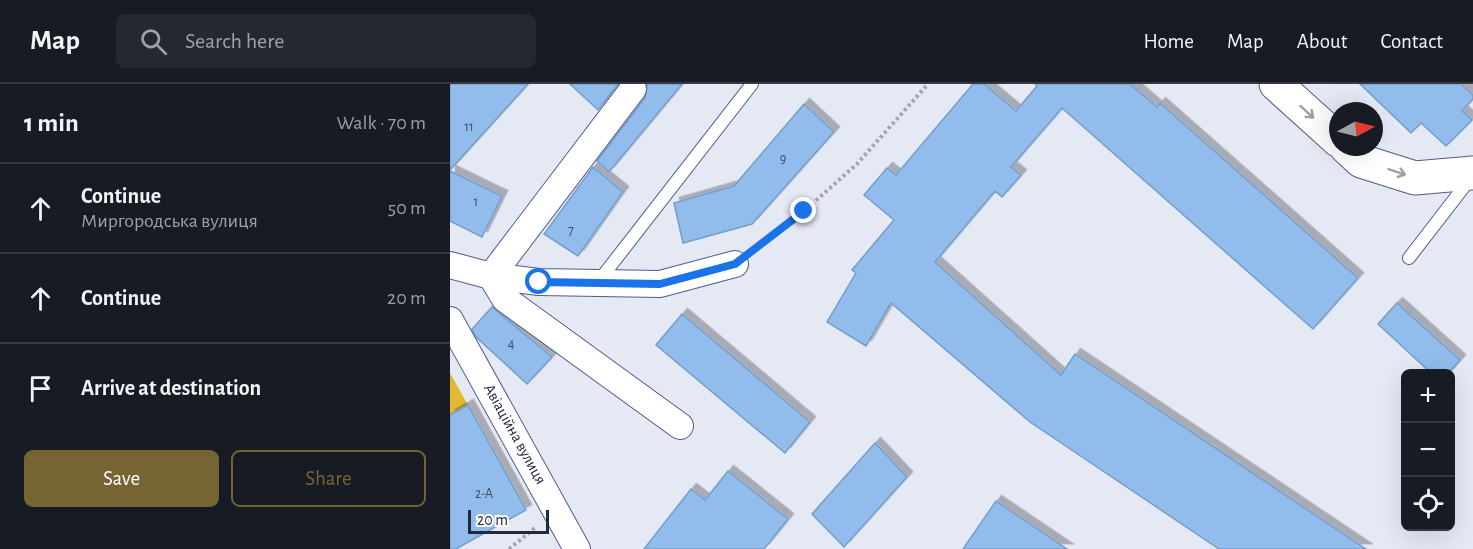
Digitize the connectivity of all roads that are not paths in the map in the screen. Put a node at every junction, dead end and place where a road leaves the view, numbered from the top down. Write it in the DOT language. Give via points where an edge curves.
graph roads {
  1 [pos="752,84"];
  2 [pos="1276,84"];
  3 [pos="633,89"];
  4 [pos="1329,132"];
  5 [pos="1356,156"];
  6 [pos="1473,175"];
  7 [pos="1409,258"];
  8 [pos="735,264"];
  9 [pos="450,265"];
  10 [pos="491,276"];
  11 [pos="597,283"];
  12 [pos="450,320"];
  13 [pos="680,426"];
  14 [pos="577,549"];
  1 -- 11 [label="lane"];
  2 -- 4 [label="main road, one-way"];
  3 -- 10 [label="street"];
  5 -- 6 [label="main road, one-way" via="1415,178"];
  6 -- 7 [label="lane"];
  8 -- 11 [label="street" via="660,284"];
  9 -- 10 [label="street"];
  10 -- 11 [label="street"];
  10 -- 13 [label="street" via="505,299"];
  12 -- 14 [label="street, Авіаційна вулиця"];
}
